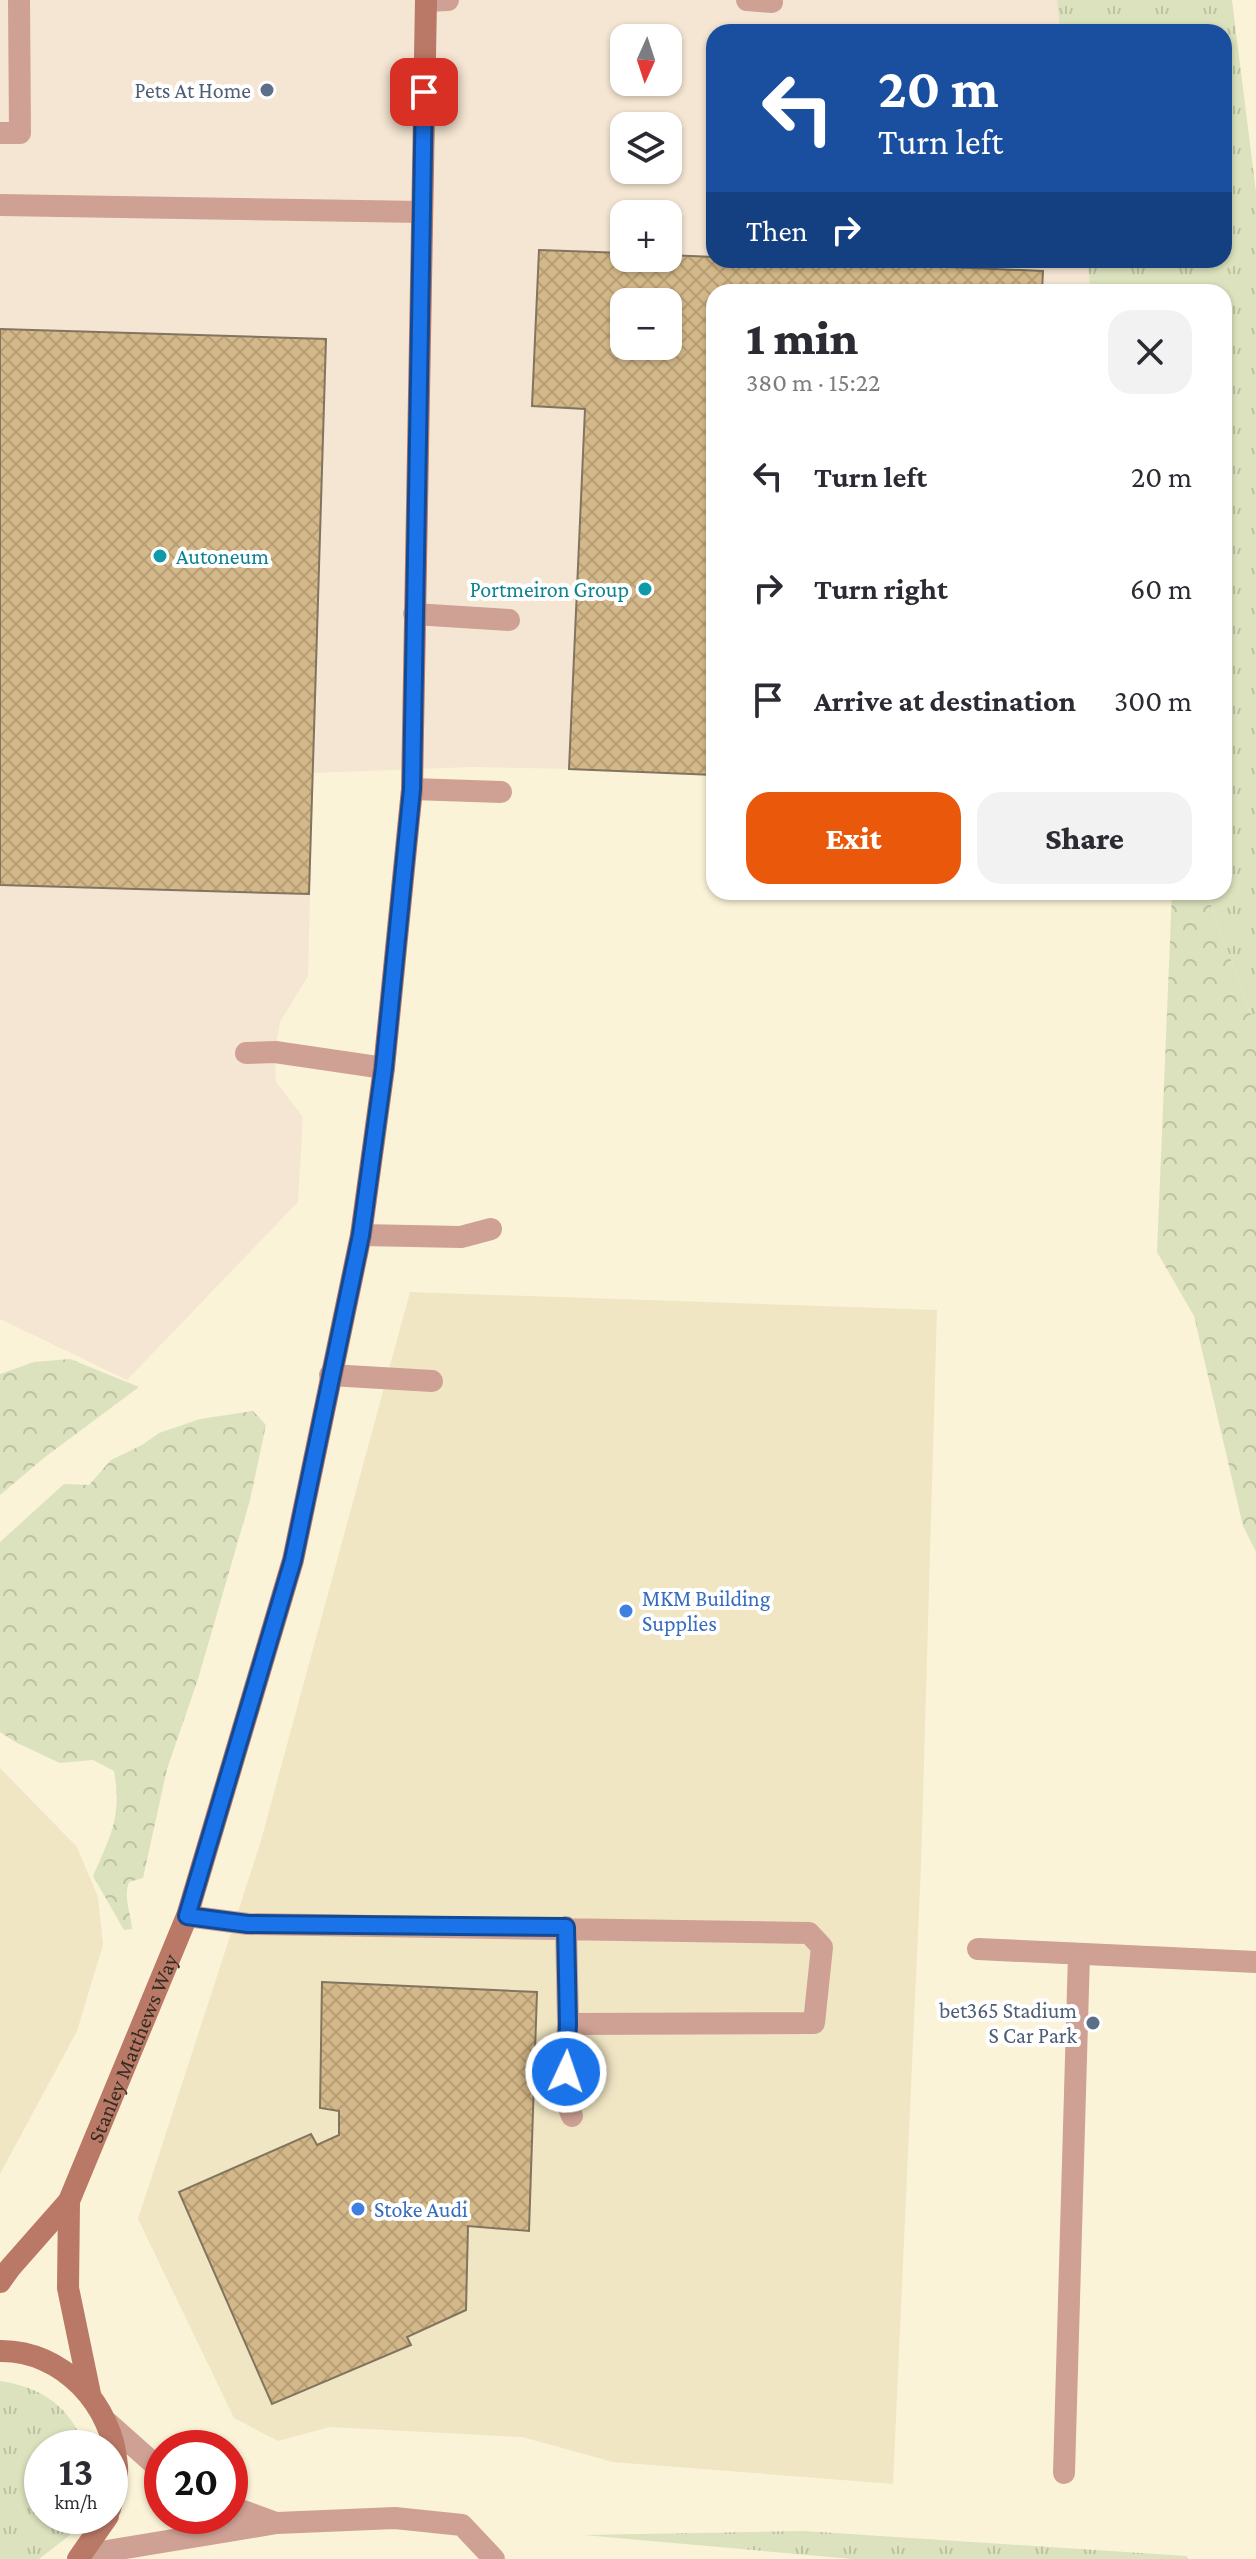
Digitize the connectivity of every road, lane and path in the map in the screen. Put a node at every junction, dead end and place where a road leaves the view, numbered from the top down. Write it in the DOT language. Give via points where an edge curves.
graph roads {
  1 [pos="19,0"];
  2 [pos="448,0"];
  3 [pos="747,0"];
  4 [pos="426,1"];
  5 [pos="772,2"];
  6 [pos="0,133"];
  7 [pos="0,205"];
  8 [pos="422,212"];
  9 [pos="414,614"];
  10 [pos="509,620"];
  11 [pos="412,789"];
  12 [pos="501,792"];
  13 [pos="246,1053"];
  14 [pos="384,1068"];
  15 [pos="491,1229"];
  16 [pos="361,1235"];
  17 [pos="330,1375"];
  18 [pos="432,1381"];
  19 [pos="187,1916"];
  20 [pos="566,1927"];
  21 [pos="978,1949"];
  22 [pos="1079,1954"];
  23 [pos="1256,1962"];
  24 [pos="568,2024"];
  25 [pos="572,2116"];
  26 [pos="69,2201"];
  27 [pos="0,2282"];
  28 [pos="0,2351"];
  29 [pos="91,2395"];
  30 [pos="108,2423"];
  31 [pos="109,2430"];
  32 [pos="144,2455"];
  33 [pos="1064,2473"];
  34 [pos="248,2513"];
  35 [pos="277,2523"];
  36 [pos="96,2534"];
  37 [pos="80,2557"];
  38 [pos="494,2559"];
  1 -- 6 [label="lane" via="20,133"];
  2 -- 4 [label="lane"];
  3 -- 5 [label="lane"];
  4 -- 8 [label="main road, Stanley Matthews Way"];
  7 -- 8 [label="lane"];
  8 -- 9 [label="main road, Stanley Matthews Way"];
  9 -- 10 [label="lane"];
  9 -- 11 [label="main road, Stanley Matthews Way"];
  11 -- 12 [label="lane"];
  11 -- 14 [label="main road, Stanley Matthews Way"];
  13 -- 14 [label="lane" via="275,1052"];
  14 -- 16 [label="main road, Stanley Matthews Way"];
  15 -- 16 [label="lane" via="461,1237"];
  16 -- 17 [label="main road, Stanley Matthews Way"];
  17 -- 18 [label="lane"];
  17 -- 19 [label="main road, Stanley Matthews Way" via="293,1560"];
  19 -- 20 [label="lane" via="248,1924"];
  19 -- 26 [label="main road, Stanley Matthews Way"];
  20 -- 24 [label="lane"];
  20 -- 24 [label="lane" via="809,1933 822,1947 814,2023"];
  21 -- 22 [label="lane"];
  22 -- 23 [label="lane"];
  22 -- 33 [label="lane"];
  24 -- 25 [label="lane" via="564,2096"];
  26 -- 27 [label="main road, Stanley Matthews Way"];
  26 -- 29 [label="main road, Stanley Matthews Way" via="68,2288"];
  28 -- 29 [label="main road" via="44,2360"];
  29 -- 30 [label="main road"];
  30 -- 31 [label="main road"];
  30 -- 32 [label="lane"];
  34 -- 35 [label="lane"];
  35 -- 37 [label="lane"];
  35 -- 38 [label="lane" via="395,2518 462,2525"];
  36 -- 37 [label="main road"];
}
